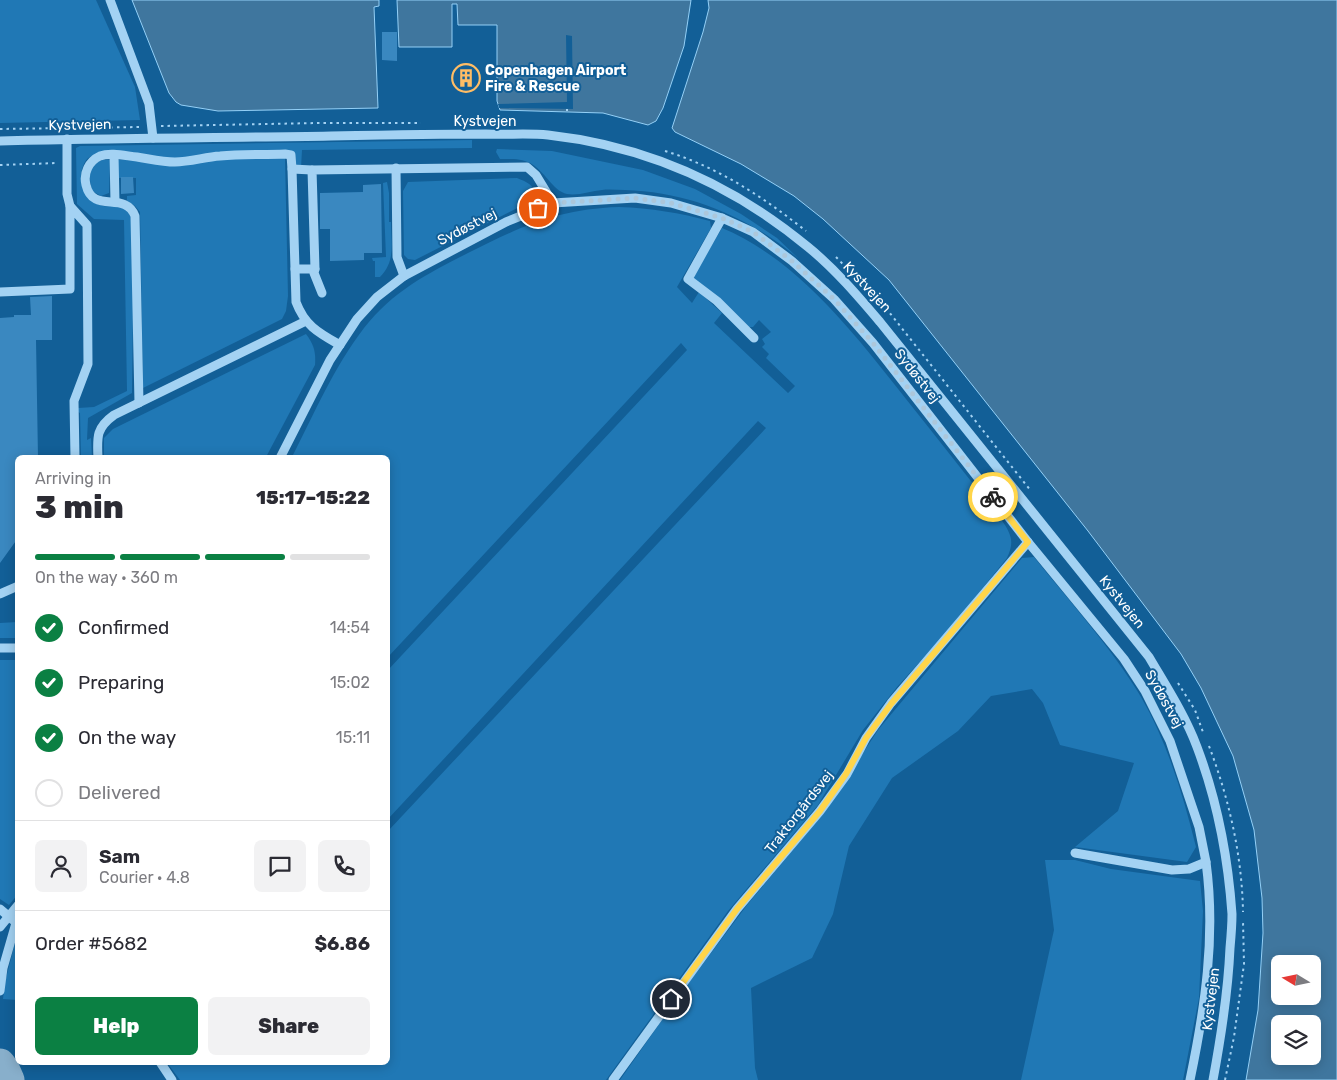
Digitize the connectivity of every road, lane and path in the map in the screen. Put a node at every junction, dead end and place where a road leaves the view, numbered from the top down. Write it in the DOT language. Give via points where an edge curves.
graph roads {
  1 [pos="110,0"];
  2 [pos="424,123"];
  3 [pos="152,126"];
  4 [pos="0,129"];
  5 [pos="153,138"];
  6 [pos="67,139"];
  7 [pos="0,141"];
  8 [pos="658,149"];
  9 [pos="114,155"];
  10 [pos="67,163"];
  11 [pos="0,165"];
  12 [pos="396,168"];
  13 [pos="292,169"];
  14 [pos="312,170"];
  15 [pos="115,202"];
  16 [pos="553,203"];
  17 [pos="70,206"];
  18 [pos="722,218"];
  19 [pos="812,236"];
  20 [pos="830,252"];
  21 [pos="295,269"];
  22 [pos="315,269"];
  23 [pos="404,276"];
  24 [pos="0,292"];
  25 [pos="322,293"];
  26 [pos="306,321"];
  27 [pos="754,338"];
  28 [pos="340,345"];
  29 [pos="138,403"];
  30 [pos="75,455"];
  31 [pos="98,455"];
  32 [pos="282,455"];
  33 [pos="1035,496"];
  34 [pos="1028,542"];
  35 [pos="15,587"];
  36 [pos="0,594"];
  37 [pos="0,648"];
  38 [pos="15,648"];
  39 [pos="1174,678"];
  40 [pos="1205,736"];
  41 [pos="1208,745"];
  42 [pos="1074,853"];
  43 [pos="1206,862"];
  44 [pos="0,909"];
  45 [pos="14,921"];
  46 [pos="0,926"];
  47 [pos="0,991"];
  48 [pos="162,1065"];
  49 [pos="172,1080"];
  50 [pos="613,1080"];
  51 [pos="1190,1080"];
  52 [pos="1212,1080"];
  53 [pos="1225,1080"];
  1 -- 3 [label="street" via="150,104"];
  2 -- 3 [label="path"];
  3 -- 4 [label="path"];
  3 -- 5 [label="street"];
  5 -- 6 [label="street, Kystvejen"];
  5 -- 52 [label="street, Kystvejen" via="547,135 620,148 681,168 762,211 810,248 880,322 1130,634 1148,657 1180,711 1212,788 1224,845 1232,915 1229,971"];
  6 -- 7 [label="street, Kystvejen"];
  6 -- 10 [label="street"];
  8 -- 19 [label="path" via="728,177"];
  9 -- 13 [label="street" via="174,162 219,156 285,154 291,155"];
  9 -- 15 [label="street"];
  9 -- 15 [label="street" via="107,154 93,161 86,172 85,182 89,192 99,201"];
  10 -- 11 [label="path"];
  10 -- 17 [label="street"];
  12 -- 14 [label="street"];
  12 -- 16 [label="street" via="527,168 536,175"];
  12 -- 23 [label="street" via="397,257"];
  13 -- 14 [label="street"];
  13 -- 21 [label="street"];
  14 -- 22 [label="street"];
  15 -- 29 [label="street" via="127,205 136,216"];
  16 -- 18 [label="street, Sydøstvej" via="635,198 671,203"];
  16 -- 23 [label="street, Sydøstvej" via="506,222"];
  17 -- 24 [label="street" via="70,289"];
  17 -- 30 [label="street" via="87,225 88,364 74,401"];
  18 -- 27 [label="street" via="688,279 717,301"];
  18 -- 34 [label="street, Sydøstvej" via="753,232 785,255 834,299 873,343"];
  20 -- 33 [label="path" via="889,312"];
  21 -- 22 [label="street"];
  21 -- 26 [label="street" via="296,302"];
  22 -- 25 [label="street"];
  23 -- 28 [label="street, Sydøstvej" via="377,296"];
  26 -- 28 [label="street" via="317,332"];
  26 -- 29 [label="street"];
  28 -- 32 [label="street, Sydøstvej"];
  29 -- 31 [label="street" via="103,423 97,436"];
  34 -- 43 [label="street, Sydøstvej" via="1124,658 1145,691 1170,740 1199,827"];
  34 -- 50 [label="street, Traktorgårdsvej" via="891,704 820,811 737,909"];
  35 -- 36 [label="street"];
  37 -- 38 [label="street"];
  39 -- 40 [label="path" via="1195,710"];
  41 -- 53 [label="path" via="1222,781 1239,855 1243,906 1244,964"];
  42 -- 43 [label="street" via="1172,870 1189,869"];
  43 -- 51 [label="street, Sydøstvej" via="1210,941 1205,995"];
  44 -- 45 [label="street"];
  45 -- 46 [label="street"];
  45 -- 47 [label="street"];
  48 -- 49 [label="street"];
}
